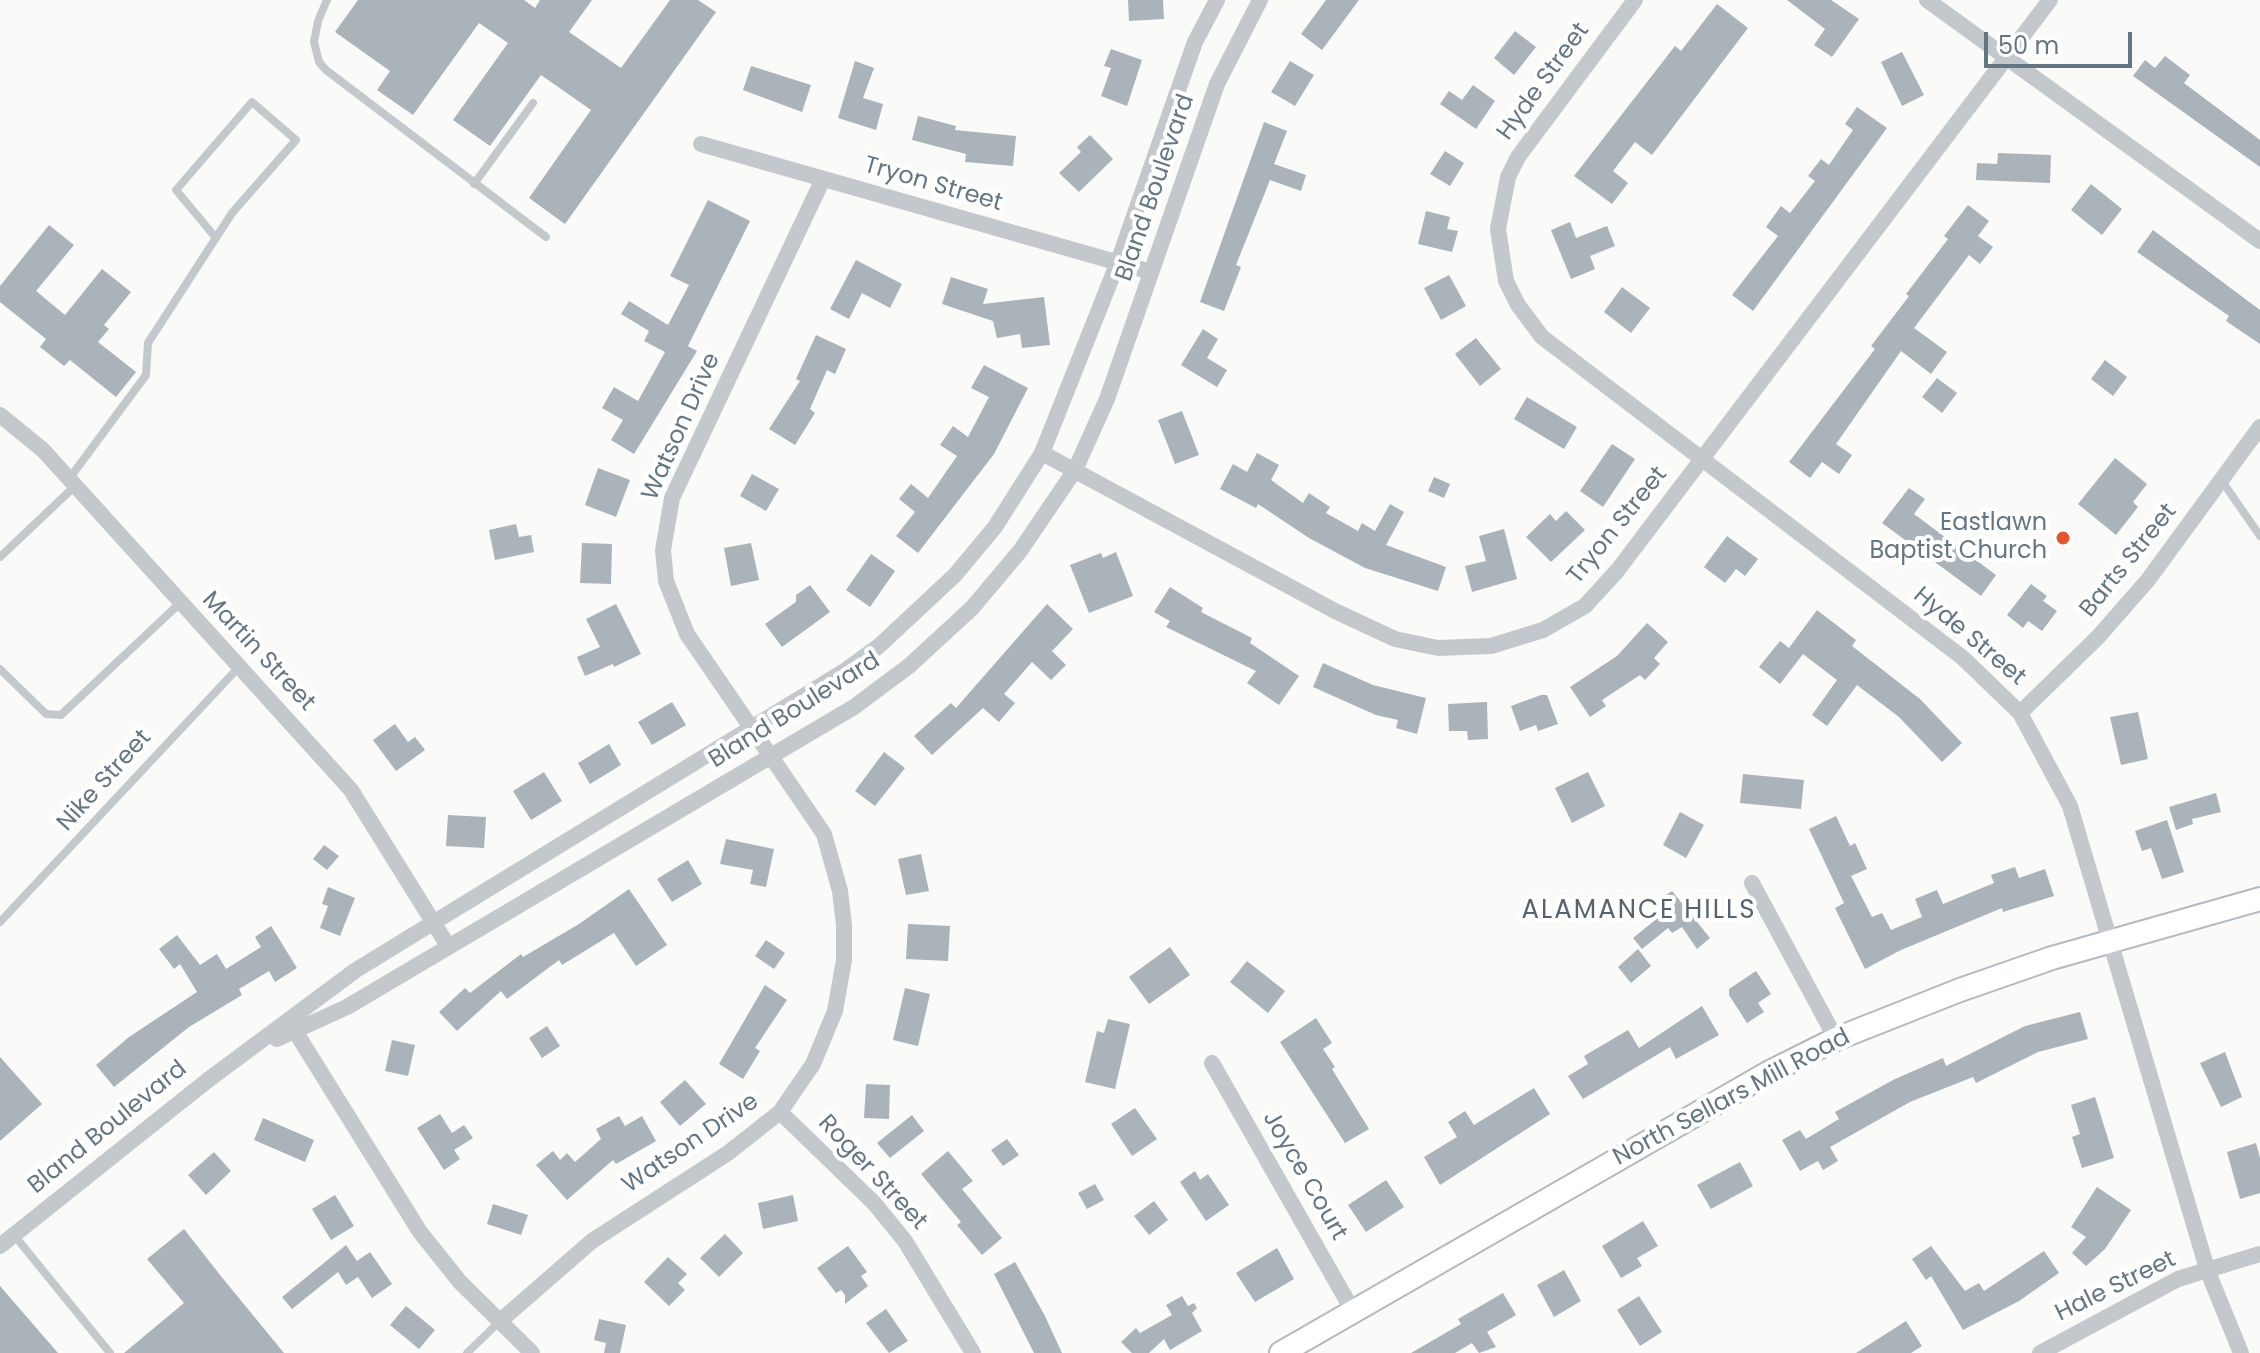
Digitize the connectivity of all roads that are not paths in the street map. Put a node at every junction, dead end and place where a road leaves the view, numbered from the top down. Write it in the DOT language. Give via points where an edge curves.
graph roads {
  1 [pos="327,0"];
  2 [pos="1217,0"];
  3 [pos="1260,0"];
  4 [pos="1635,0"];
  5 [pos="1927,0"];
  6 [pos="2050,0"];
  7 [pos="2008,58"];
  8 [pos="533,103"];
  9 [pos="701,144"];
  10 [pos="823,179"];
  11 [pos="474,184"];
  12 [pos="546,237"];
  13 [pos="216,238"];
  14 [pos="2260,241"];
  15 [pos="1118,262"];
  16 [pos="1151,272"];
  17 [pos="0,415"];
  18 [pos="2260,427"];
  19 [pos="1042,453"];
  20 [pos="1701,461"];
  21 [pos="1075,470"];
  22 [pos="2222,481"];
  23 [pos="72,482"];
  24 [pos="2260,536"];
  25 [pos="0,557"];
  26 [pos="180,603"];
  27 [pos="239,667"];
  28 [pos="0,669"];
  29 [pos="2020,713"];
  30 [pos="749,727"];
  31 [pos="773,757"];
  32 [pos="1752,883"];
  33 [pos="2260,899"];
  34 [pos="0,922"];
  35 [pos="433,926"];
  36 [pos="2113,941"];
  37 [pos="448,946"];
  38 [pos="295,1031"];
  39 [pos="1836,1039"];
  40 [pos="249,1052"];
  41 [pos="1212,1063"];
  42 [pos="780,1112"];
  43 [pos="14,1235"];
  44 [pos="0,1246"];
  45 [pos="2260,1254"];
  46 [pos="2208,1272"];
  47 [pos="1354,1313"];
  48 [pos="499,1322"];
  49 [pos="110,1353"];
  50 [pos="467,1353"];
  51 [pos="532,1353"];
  52 [pos="973,1353"];
  53 [pos="1281,1353"];
  54 [pos="2040,1353"];
  55 [pos="2241,1353"];
  1 -- 11 [label="lane" via="315,33 319,62"];
  2 -- 15 [label="street, Bland Boulevard" via="1185,68"];
  3 -- 16 [label="street, Bland Boulevard" via="1217,84"];
  4 -- 20 [label="street, Hyde Street" via="1518,157 1500,203 1500,256 1518,305 1542,337"];
  5 -- 7 [label="street"];
  6 -- 7 [label="street, Tryon Street"];
  7 -- 14 [label="street"];
  7 -- 20 [label="street, Tryon Street"];
  8 -- 11 [label="lane"];
  9 -- 10 [label="street, Tryon Street"];
  10 -- 15 [label="street, Tryon Street"];
  10 -- 30 [label="street, Watson Drive" via="672,498 664,528 666,581 676,612"];
  11 -- 12 [label="lane"];
  13 -- 13 [label="lane" via="296,140 252,102 176,190"];
  13 -- 23 [label="lane" via="148,343 146,375"];
  15 -- 16 [label="street, Tryon Street"];
  15 -- 19 [label="street, Bland Boulevard"];
  16 -- 21 [label="street, Bland Boulevard" via="1107,399"];
  17 -- 23 [label="street, Martin Street"];
  18 -- 22 [label="street, Barts Street"];
  19 -- 21 [label="street, Tryon Street"];
  19 -- 30 [label="street, Bland Boulevard" via="995,527 926,605 846,670"];
  20 -- 21 [label="street, Tryon Street" via="1585,606 1543,630 1491,646 1438,648 1395,639 1335,611"];
  20 -- 29 [label="street, Hyde Street" via="1963,658"];
  21 -- 31 [label="street, Bland Boulevard" via="1020,551 944,636 854,707"];
  22 -- 24 [label="lane"];
  22 -- 29 [label="street, Barts Street" via="2148,580"];
  23 -- 25 [label="lane"];
  23 -- 26 [label="street, Martin Street"];
  26 -- 27 [label="street, Martin Street"];
  26 -- 28 [label="lane" via="61,715 46,714"];
  27 -- 34 [label="lane, Nike Street"];
  27 -- 35 [label="street, Martin Street" via="351,790"];
  29 -- 36 [label="street, Hyde Street" via="2070,806"];
  30 -- 31 [label="street, Watson Drive"];
  30 -- 35 [label="street, Bland Boulevard"];
  31 -- 37 [label="street, Bland Boulevard"];
  31 -- 42 [label="street, Watson Drive" via="824,834 844,925 835,1011 813,1064"];
  32 -- 39 [label="street"];
  33 -- 36 [label="street, North Sellars Mill Road"];
  35 -- 37 [label="street, Martin Street"];
  35 -- 40 [label="street, Bland Boulevard" via="356,970"];
  36 -- 39 [label="street, North Sellars Mill Road" via="1960,990"];
  36 -- 46 [label="street, Hyde Street"];
  37 -- 38 [label="street, Bland Boulevard" via="347,1007"];
  38 -- 40 [label="street, Bland Boulevard"];
  38 -- 48 [label="street" via="413,1222"];
  39 -- 47 [label="street, North Sellars Mill Road" via="1768,1073"];
  40 -- 43 [label="street, Bland Boulevard"];
  41 -- 47 [label="street, Joyce Court"];
  42 -- 48 [label="street, Watson Drive" via="728,1153 592,1241"];
  42 -- 52 [label="street, Roger Street" via="874,1203 905,1241"];
  43 -- 44 [label="street, Bland Boulevard"];
  43 -- 49 [label="lane"];
  45 -- 46 [label="street, Hale Street"];
  46 -- 54 [label="street, Hale Street" via="2165,1285"];
  46 -- 55 [label="street, Hyde Street"];
  47 -- 53 [label="street, North Sellars Mill Road"];
  48 -- 50 [label="lane"];
  48 -- 51 [label="street"];
}
